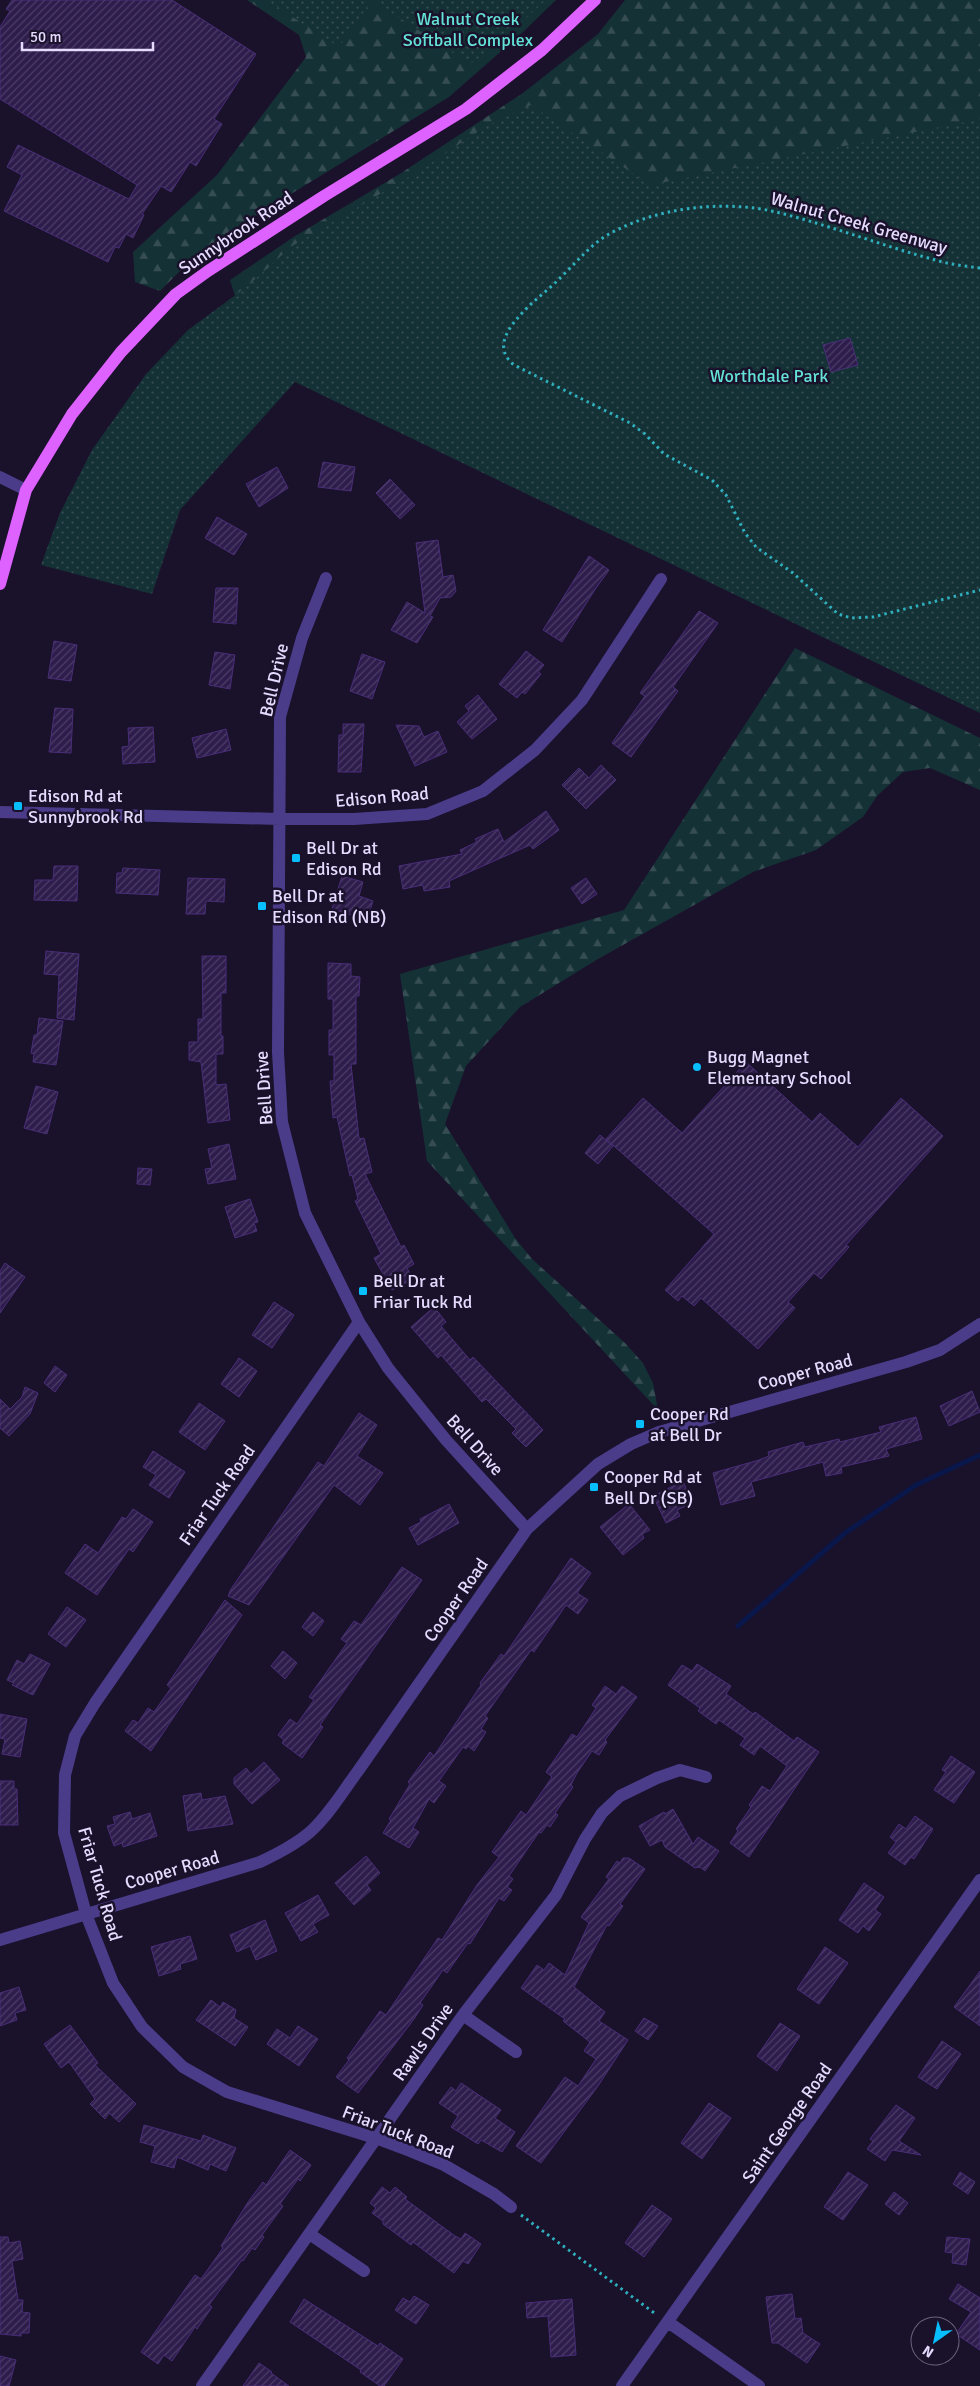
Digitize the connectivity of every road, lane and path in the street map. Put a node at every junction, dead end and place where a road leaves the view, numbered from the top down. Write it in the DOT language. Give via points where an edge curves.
graph roads {
  1 [pos="595,0"];
  2 [pos="980,268"];
  3 [pos="0,477"];
  4 [pos="26,490"];
  5 [pos="326,578"];
  6 [pos="661,579"];
  7 [pos="0,584"];
  8 [pos="980,590"];
  9 [pos="0,812"];
  10 [pos="280,819"];
  11 [pos="358,1322"];
  12 [pos="980,1324"];
  13 [pos="527,1529"];
  14 [pos="706,1777"];
  15 [pos="980,1880"];
  16 [pos="86,1914"];
  17 [pos="0,1940"];
  18 [pos="463,2015"];
  19 [pos="516,2052"];
  20 [pos="378,2139"];
  21 [pos="511,2207"];
  22 [pos="311,2234"];
  23 [pos="364,2271"];
  24 [pos="668,2322"];
  25 [pos="202,2386"];
  26 [pos="622,2386"];
  27 [pos="759,2386"];
  1 -- 4 [label="main road, Sunnybrook Road" via="542,50 466,109 324,196 176,294 121,352 72,414"];
  2 -- 8 [label="path, Walnut Creek Greenway" via="933,260 775,212 731,207 680,211 638,221 597,242 518,317 506,334 503,347 514,365 630,424 664,454 712,480 726,495 745,533 756,547 793,573 838,614 851,618 872,617"];
  3 -- 4 [label="street"];
  4 -- 7 [label="main road, Sunnybrook Road"];
  5 -- 10 [label="street, Bell Drive" via="302,638 280,718"];
  6 -- 10 [label="street, Edison Road" via="582,700 535,750 483,792 427,814 354,819"];
  9 -- 10 [label="street, Edison Road"];
  10 -- 11 [label="street, Bell Drive" via="278,1052 282,1122 305,1213"];
  11 -- 13 [label="street, Bell Drive" via="388,1368 446,1440"];
  11 -- 16 [label="street, Friar Tuck Road" via="75,1736 65,1775 64,1833"];
  12 -- 13 [label="street, Cooper Road" via="940,1350 906,1362 696,1420 630,1444 598,1464"];
  13 -- 16 [label="street, Cooper Road" via="358,1771 310,1832 260,1862"];
  14 -- 18 [label="street, Rawls Drive" via="680,1770 620,1796 602,1813 556,1895"];
  15 -- 24 [label="street, Saint George Road"];
  16 -- 17 [label="street, Cooper Road"];
  16 -- 20 [label="street, Friar Tuck Road" via="113,1983 142,2027 183,2067 228,2092"];
  18 -- 19 [label="street"];
  18 -- 20 [label="street, Rawls Drive"];
  20 -- 21 [label="street, Friar Tuck Road" via="444,2166"];
  20 -- 22 [label="street, Rawls Drive"];
  21 -- 24 [label="path" via="546,2236"];
  22 -- 23 [label="street"];
  22 -- 25 [label="street, Rawls Drive"];
  24 -- 26 [label="street, Saint George Road"];
  24 -- 27 [label="street"];
}
